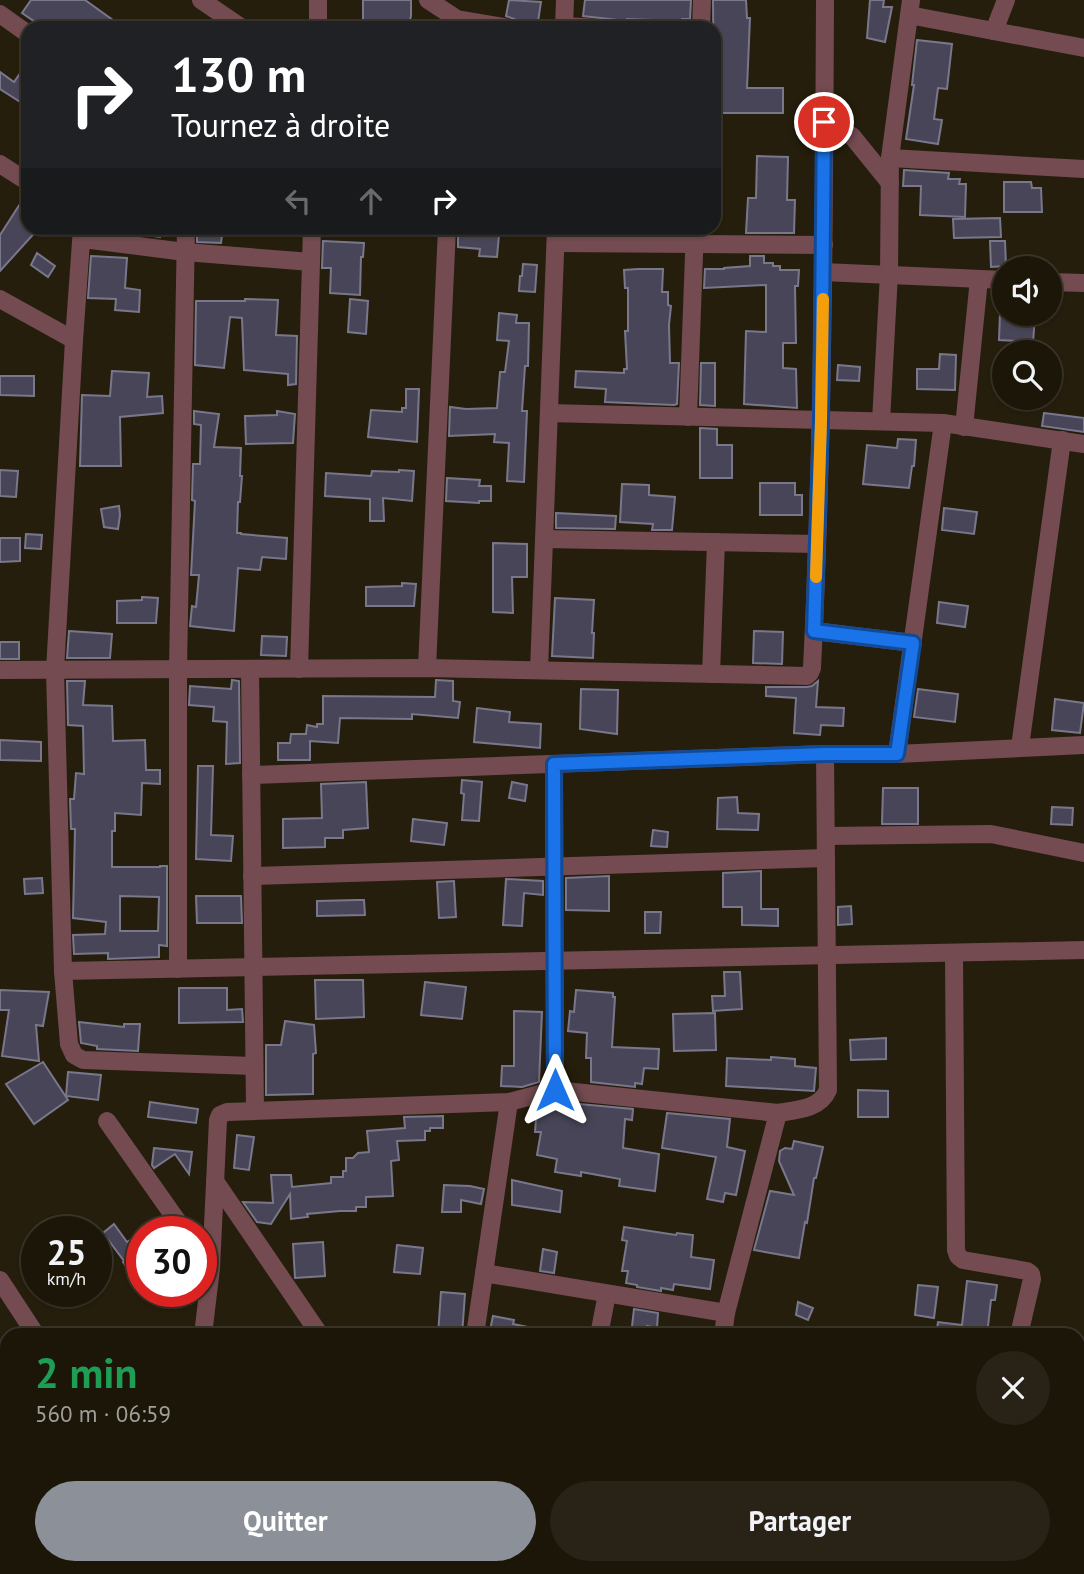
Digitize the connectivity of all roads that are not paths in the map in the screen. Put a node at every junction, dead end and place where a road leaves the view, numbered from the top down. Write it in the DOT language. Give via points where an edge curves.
graph roads {
  1 [pos="201,0"];
  2 [pos="318,0"];
  3 [pos="428,0"];
  4 [pos="565,0"];
  5 [pos="702,0"];
  6 [pos="825,0"];
  7 [pos="1006,0"];
  8 [pos="910,7"];
  9 [pos="0,14"];
  10 [pos="232,21"];
  11 [pos="318,21"];
  12 [pos="453,21"];
  13 [pos="564,21"];
  14 [pos="701,21"];
  15 [pos="21,29"];
  16 [pos="994,31"];
  17 [pos="1084,48"];
  18 [pos="824,122"];
  19 [pos="890,158"];
  20 [pos="1084,158"];
  21 [pos="0,164"];
  22 [pos="1084,169"];
  23 [pos="21,178"];
  24 [pos="890,183"];
  25 [pos="82,235"];
  26 [pos="93,235"];
  27 [pos="186,235"];
  28 [pos="312,235"];
  29 [pos="447,235"];
  30 [pos="556,235"];
  31 [pos="694,236"];
  32 [pos="824,245"];
  33 [pos="185,252"];
  34 [pos="311,262"];
  35 [pos="823,272"];
  36 [pos="888,274"];
  37 [pos="979,279"];
  38 [pos="992,280"];
  39 [pos="1062,282"];
  40 [pos="1084,283"];
  41 [pos="0,299"];
  42 [pos="74,340"];
  43 [pos="549,413"];
  44 [pos="688,417"];
  45 [pos="821,421"];
  46 [pos="881,421"];
  47 [pos="943,423"];
  48 [pos="964,427"];
  49 [pos="1062,440"];
  50 [pos="1084,444"];
  51 [pos="544,539"];
  52 [pos="716,542"];
  53 [pos="817,544"];
  54 [pos="814,631"];
  55 [pos="913,643"];
  56 [pos="427,668"];
  57 [pos="178,669"];
  58 [pos="250,669"];
  59 [pos="299,669"];
  60 [pos="0,670"];
  61 [pos="55,670"];
  62 [pos="539,670"];
  63 [pos="711,674"];
  64 [pos="1084,745"];
  65 [pos="1020,747"];
  66 [pos="825,754"];
  67 [pos="897,754"];
  68 [pos="554,764"];
  69 [pos="251,775"];
  70 [pos="826,836"];
  71 [pos="1084,853"];
  72 [pos="826,858"];
  73 [pos="555,867"];
  74 [pos="252,876"];
  75 [pos="1084,950"];
  76 [pos="954,953"];
  77 [pos="826,956"];
  78 [pos="555,961"];
  79 [pos="253,967"];
  80 [pos="178,969"];
  81 [pos="63,971"];
  82 [pos="254,1066"];
  83 [pos="555,1090"];
  84 [pos="509,1102"];
  85 [pos="255,1110"];
  86 [pos="778,1113"];
  87 [pos="107,1121"];
  88 [pos="215,1181"];
  89 [pos="174,1216"];
  90 [pos="211,1216"];
  91 [pos="484,1273"];
  92 [pos="0,1280"];
  93 [pos="607,1293"];
  94 [pos="204,1307"];
  95 [pos="726,1313"];
  96 [pos="31,1328"];
  97 [pos="203,1328"];
  98 [pos="315,1328"];
  99 [pos="476,1328"];
  100 [pos="600,1328"];
  101 [pos="724,1328"];
  102 [pos="1021,1328"];
  1 -- 10 [label="street"];
  2 -- 11 [label="street"];
  3 -- 12 [label="street"];
  4 -- 13 [label="street"];
  5 -- 14 [label="street"];
  6 -- 18 [label="street"];
  7 -- 16 [label="street"];
  8 -- 16 [label="street"];
  8 -- 19 [label="street"];
  9 -- 15 [label="street"];
  16 -- 17 [label="street"];
  18 -- 24 [label="street" via="852,136"];
  18 -- 32 [label="street"];
  19 -- 22 [label="street"];
  19 -- 24 [label="street"];
  20 -- 22 [label="street"];
  21 -- 23 [label="street"];
  24 -- 36 [label="street"];
  25 -- 42 [label="street"];
  26 -- 33 [label="street"];
  27 -- 33 [label="street"];
  28 -- 34 [label="street"];
  29 -- 56 [label="street"];
  30 -- 31 [label="street"];
  30 -- 43 [label="street"];
  31 -- 32 [label="street"];
  31 -- 44 [label="street"];
  32 -- 35 [label="street"];
  33 -- 34 [label="street"];
  33 -- 57 [label="street"];
  34 -- 59 [label="street"];
  35 -- 36 [label="street"];
  35 -- 45 [label="street"];
  36 -- 37 [label="street"];
  36 -- 46 [label="street"];
  37 -- 38 [label="street"];
  37 -- 48 [label="street"];
  39 -- 40 [label="street"];
  41 -- 42 [label="street"];
  42 -- 61 [label="street"];
  43 -- 44 [label="street"];
  43 -- 51 [label="street"];
  44 -- 45 [label="street"];
  45 -- 46 [label="street"];
  45 -- 53 [label="street"];
  46 -- 47 [label="street"];
  47 -- 48 [label="street"];
  47 -- 55 [label="street"];
  48 -- 49 [label="street"];
  49 -- 50 [label="street"];
  49 -- 65 [label="street"];
  51 -- 52 [label="street"];
  51 -- 62 [label="street"];
  52 -- 53 [label="street"];
  52 -- 63 [label="street"];
  53 -- 54 [label="street"];
  54 -- 55 [label="street"];
  54 -- 63 [label="street" via="812,668 807,676"];
  55 -- 67 [label="street"];
  56 -- 59 [label="street"];
  56 -- 62 [label="street"];
  57 -- 58 [label="street"];
  57 -- 61 [label="street"];
  57 -- 80 [label="street"];
  58 -- 59 [label="street"];
  58 -- 69 [label="street"];
  60 -- 61 [label="street"];
  61 -- 81 [label="street"];
  62 -- 63 [label="street"];
  64 -- 65 [label="street"];
  65 -- 67 [label="street"];
  66 -- 67 [label="street"];
  66 -- 68 [label="street"];
  66 -- 70 [label="street"];
  68 -- 69 [label="street"];
  68 -- 73 [label="street"];
  69 -- 74 [label="street"];
  70 -- 71 [label="street" via="991,834"];
  70 -- 72 [label="street"];
  72 -- 73 [label="street"];
  72 -- 77 [label="street"];
  73 -- 74 [label="street"];
  73 -- 78 [label="street"];
  74 -- 79 [label="street"];
  75 -- 76 [label="street"];
  76 -- 77 [label="street"];
  76 -- 102 [label="street" via="958,1256 1031,1274"];
  77 -- 78 [label="street"];
  77 -- 86 [label="street" via="828,1090 808,1108"];
  78 -- 79 [label="street"];
  78 -- 83 [label="street"];
  79 -- 80 [label="street"];
  79 -- 82 [label="street"];
  80 -- 81 [label="street"];
  81 -- 82 [label="street" via="69,1044 83,1060"];
  82 -- 85 [label="street"];
  83 -- 84 [label="street"];
  83 -- 86 [label="street"];
  84 -- 85 [label="street"];
  84 -- 91 [label="street"];
  85 -- 88 [label="street" via="220,1115"];
  86 -- 95 [label="street"];
  87 -- 89 [label="street"];
  88 -- 90 [label="street"];
  88 -- 98 [label="street"];
  91 -- 93 [label="street"];
  91 -- 99 [label="street"];
  92 -- 96 [label="street"];
  93 -- 95 [label="street"];
  93 -- 100 [label="street"];
  94 -- 97 [label="street"];
  95 -- 101 [label="street"];
}
